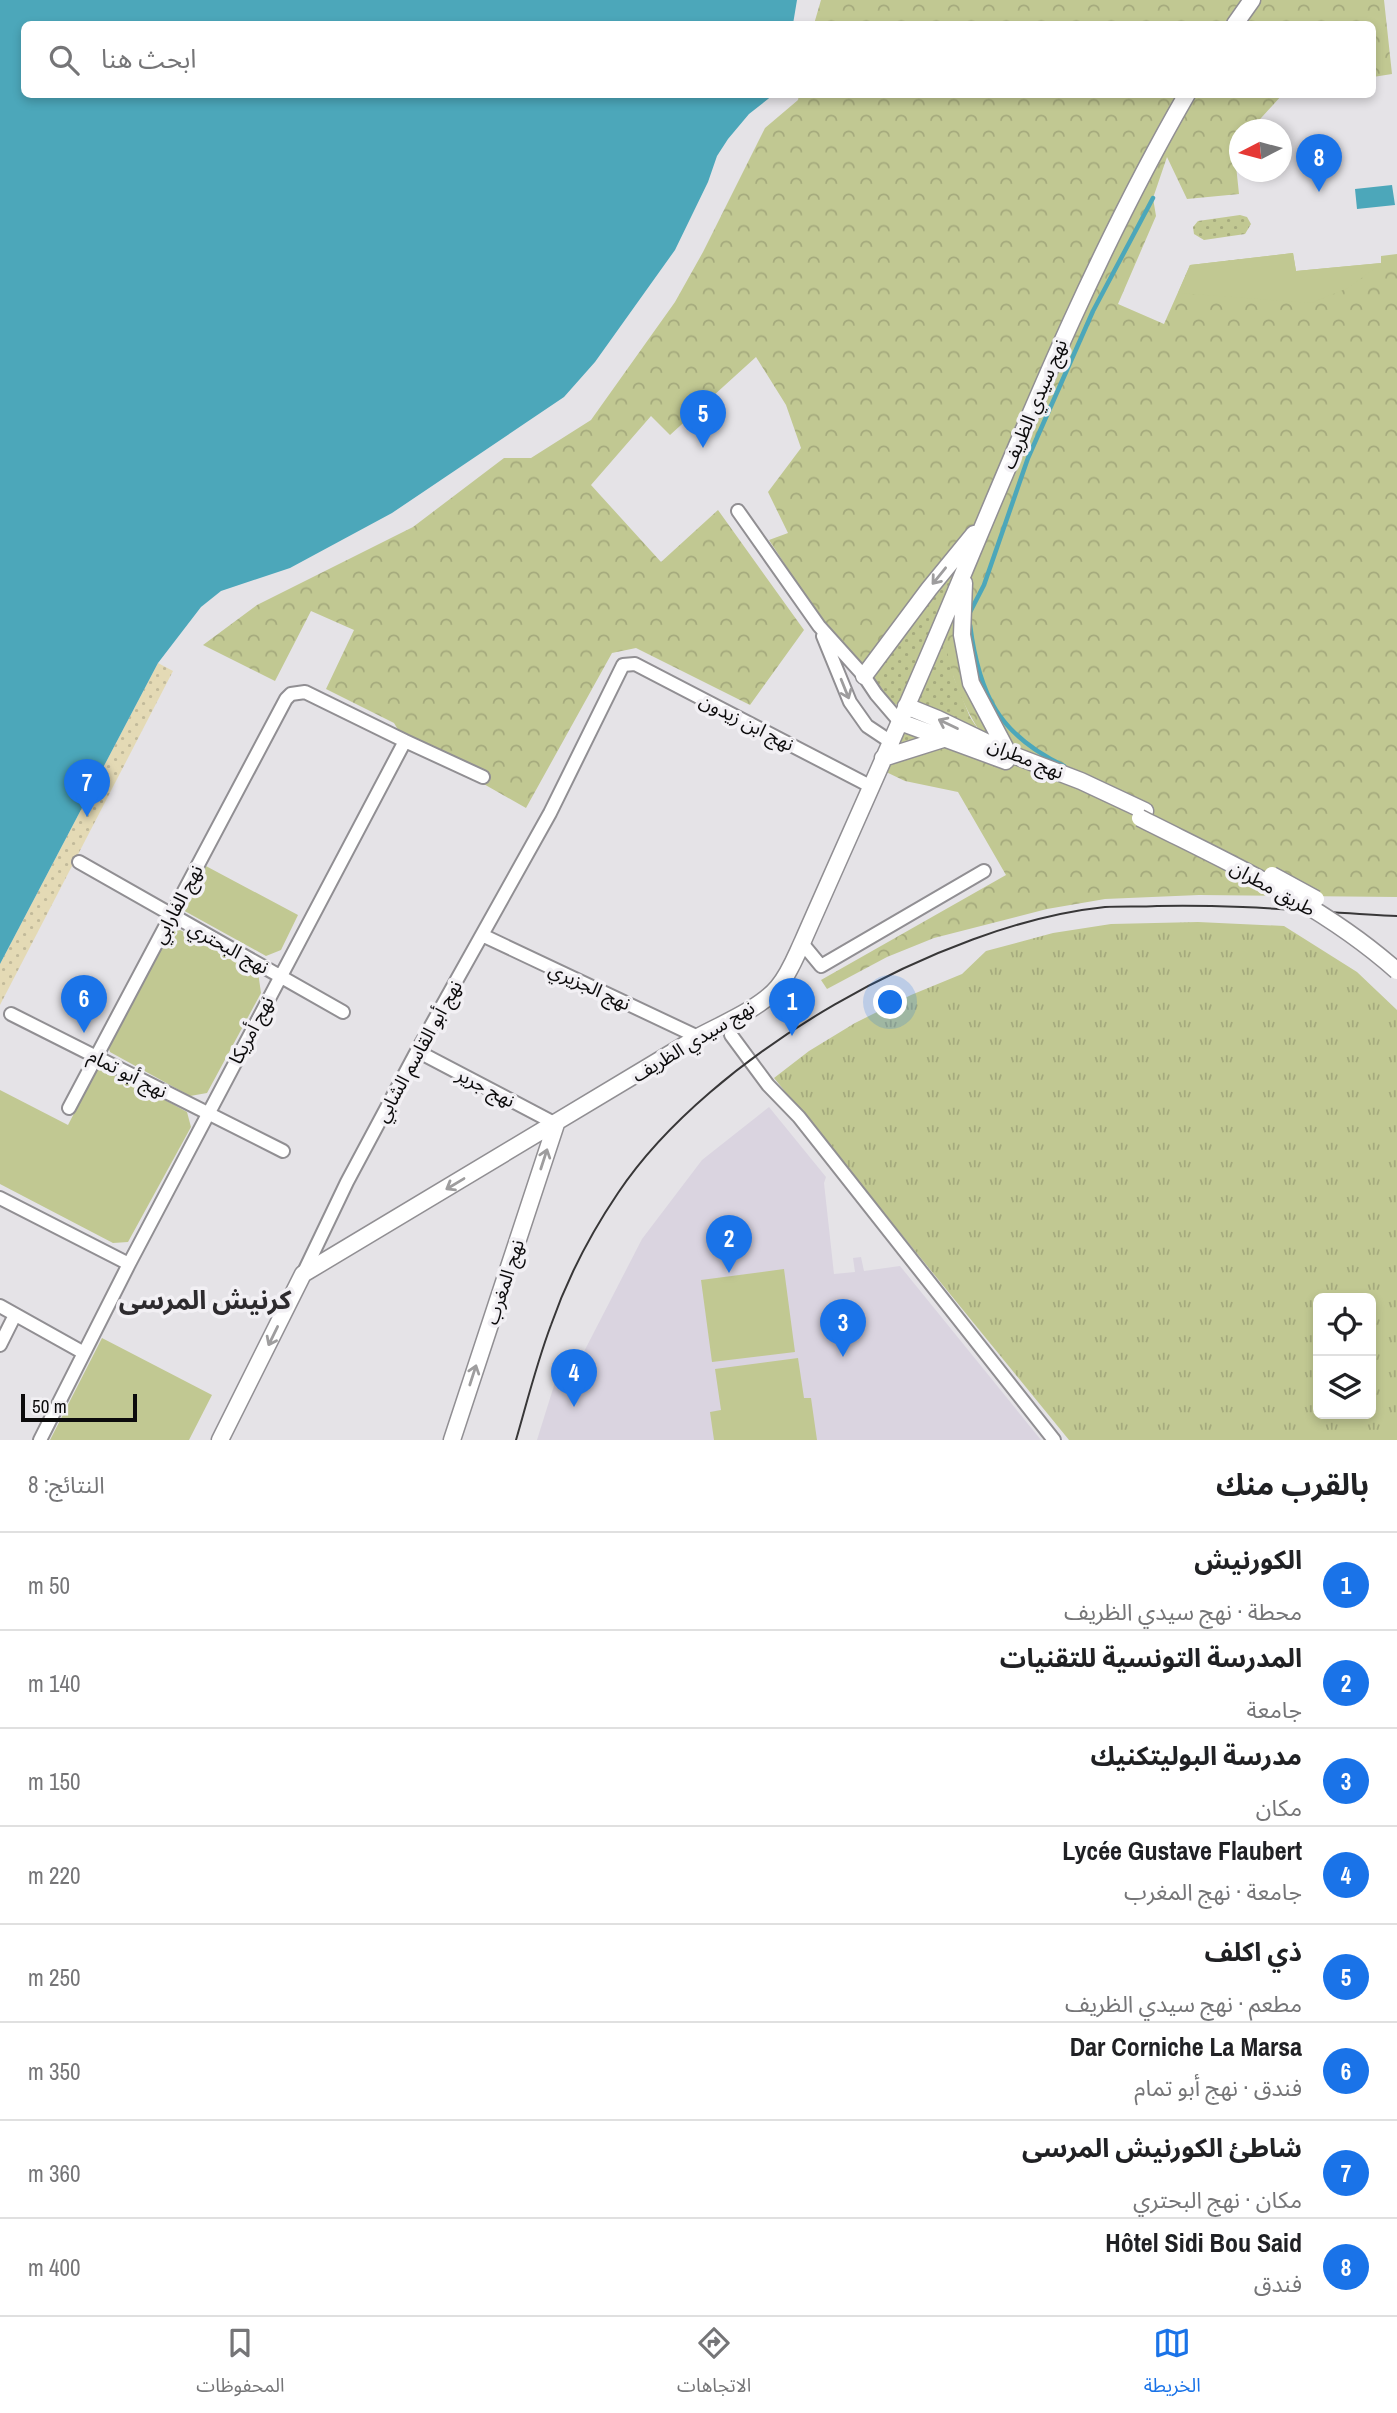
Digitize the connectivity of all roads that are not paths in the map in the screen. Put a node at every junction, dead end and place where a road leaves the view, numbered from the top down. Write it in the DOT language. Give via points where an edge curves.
graph roads {
  1 [pos="1252,0"];
  2 [pos="1236,21"];
  3 [pos="1184,98"];
  4 [pos="738,511"];
  5 [pos="982,523"];
  6 [pos="964,573"];
  7 [pos="819,626"];
  8 [pos="623,665"];
  9 [pos="864,676"];
  10 [pos="903,714"];
  11 [pos="943,739"];
  12 [pos="405,741"];
  13 [pos="891,742"];
  14 [pos="1008,753"];
  15 [pos="883,758"];
  16 [pos="483,777"];
  17 [pos="870,786"];
  18 [pos="1143,814"];
  19 [pos="79,862"];
  20 [pos="984,871"];
  21 [pos="172,915"];
  22 [pos="482,935"];
  23 [pos="802,943"];
  24 [pos="1397,959"];
  25 [pos="1397,971"];
  26 [pos="281,975"];
  27 [pos="343,1012"];
  28 [pos="10,1014"];
  29 [pos="732,1035"];
  30 [pos="698,1037"];
  31 [pos="417,1051"];
  32 [pos="95,1056"];
  33 [pos="69,1108"];
  34 [pos="208,1114"];
  35 [pos="556,1124"];
  36 [pos="283,1151"];
  37 [pos="0,1198"];
  38 [pos="129,1264"];
  39 [pos="303,1275"];
  40 [pos="0,1306"];
  41 [pos="15,1315"];
  42 [pos="0,1345"];
  43 [pos="84,1353"];
  44 [pos="40,1440"];
  45 [pos="220,1440"];
  46 [pos="452,1440"];
  47 [pos="1054,1440"];
  1 -- 2 [label="street"];
  3 -- 5 [label="street, نهج سيدي الظريف" via="1097,264"];
  4 -- 7 [label="street"];
  5 -- 6 [label="street, نهج سيدي الظريف"];
  5 -- 9 [label="street, one-way"];
  6 -- 10 [label="street, نهج سيدي الظريف"];
  6 -- 14 [label="street" via="962,635 968,671"];
  7 -- 9 [label="street"];
  7 -- 13 [label="street, one-way" via="850,702 867,726"];
  8 -- 17 [label="street, نهج ابن زيدون" via="635,664"];
  8 -- 22 [label="street, نهج أبو القاسم الشابي" via="550,813"];
  9 -- 10 [label="street" via="876,694"];
  10 -- 11 [label="street, نهج مطران"];
  10 -- 13 [label="street, نهج سيدي الظريف"];
  14 -- 10 [label="street, نهج مطران, one-way" via="938,719"];
  11 -- 15 [label="street"];
  11 -- 18 [label="street, نهج مطران"];
  12 -- 16 [label="street"];
  12 -- 21 [label="street, نهج الفارابي" via="305,692 291,694"];
  12 -- 26 [label="street, نهج أمريكا"];
  13 -- 15 [label="street, نهج سيدي الظريف"];
  14 -- 18 [label="street, نهج مطران" via="1081,781"];
  15 -- 17 [label="street, نهج سيدي الظريف"];
  17 -- 23 [label="street, نهج سيدي الظريف"];
  18 -- 24 [label="street, bridge" via="1292,884"];
  18 -- 25 [label="street, طريق مطران, bridge" via="1308,906"];
  19 -- 21 [label="street, نهج البحتري"];
  20 -- 23 [label="street" via="821,966"];
  21 -- 26 [label="street, نهج البحتري"];
  21 -- 32 [label="street, نهج الفارابي"];
  22 -- 30 [label="street, نهج الجزيري"];
  22 -- 31 [label="street, نهج أبو القاسم الشابي"];
  23 -- 30 [label="street, نهج سيدي الظريف" via="777,989"];
  26 -- 27 [label="street, نهج البحتري"];
  26 -- 34 [label="street, نهج أمريكا"];
  28 -- 32 [label="street, نهج أبو تمام"];
  29 -- 47 [label="street"];
  30 -- 35 [label="street, نهج سيدي الظريف"];
  31 -- 35 [label="street, نهج جرير"];
  31 -- 39 [label="street, نهج أبو القاسم الشابي"];
  32 -- 33 [label="street, نهج الفارابي"];
  32 -- 34 [label="street, نهج أبو تمام"];
  34 -- 36 [label="street, نهج أبو تمام"];
  34 -- 38 [label="street, نهج أمريكا"];
  35 -- 39 [label="street, نهج سيدي الظريف, one-way"];
  46 -- 35 [label="street, نهج المغرب, one-way"];
  37 -- 38 [label="street"];
  38 -- 43 [label="street, نهج أمريكا"];
  39 -- 45 [label="street, نهج أبو القاسم الشابي, one-way"];
  40 -- 41 [label="street"];
  41 -- 42 [label="street"];
  41 -- 43 [label="street"];
  43 -- 44 [label="street, نهج أمريكا"];
}
